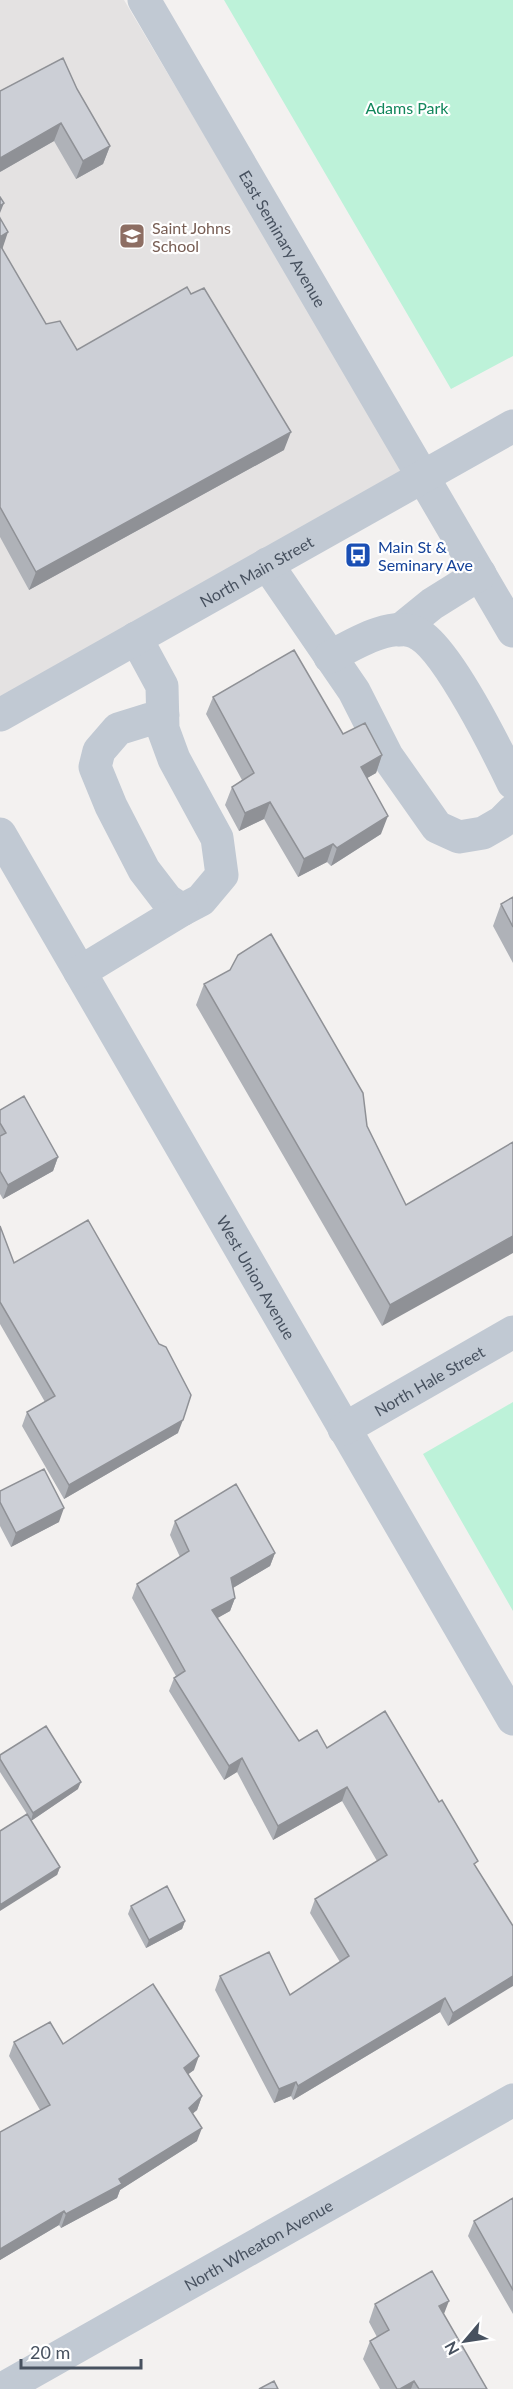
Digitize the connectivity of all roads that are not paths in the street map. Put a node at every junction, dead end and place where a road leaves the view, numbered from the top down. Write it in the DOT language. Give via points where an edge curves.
graph roads {
  1 [pos="144,0"];
  2 [pos="513,426"];
  3 [pos="424,476"];
  4 [pos="267,564"];
  5 [pos="480,574"];
  6 [pos="400,630"];
  7 [pos="513,631"];
  8 [pos="136,638"];
  9 [pos="330,657"];
  10 [pos="0,715"];
  11 [pos="163,715"];
  12 [pos="513,783"];
  13 [pos="513,811"];
  14 [pos="0,834"];
  15 [pos="182,910"];
  16 [pos="80,972"];
  17 [pos="513,1332"];
  18 [pos="344,1429"];
  19 [pos="513,1719"];
  20 [pos="513,2100"];
  21 [pos="2,2389"];
  1 -- 3 [label="street, East Seminary Avenue"];
  2 -- 3 [label="street, North Main Street"];
  3 -- 4 [label="street, North Main Street"];
  3 -- 5 [label="street, East Seminary Avenue"];
  4 -- 8 [label="street, North Main Street"];
  4 -- 9 [label="street"];
  5 -- 6 [label="street"];
  5 -- 7 [label="street, East Seminary Avenue"];
  6 -- 9 [label="street" via="369,635"];
  6 -- 12 [label="street" via="420,634 444,661"];
  8 -- 10 [label="street, North Main Street"];
  8 -- 11 [label="street" via="162,686"];
  9 -- 13 [label="street" via="354,691 387,756 437,827 459,837 483,833"];
  11 -- 15 [label="street" via="163,729 174,759 218,838 222,875 201,900"];
  11 -- 15 [label="street" via="118,729 99,751 95,766 144,870 167,900"];
  14 -- 16 [label="street, West Union Avenue"];
  15 -- 16 [label="street"];
  16 -- 18 [label="street, West Union Avenue"];
  17 -- 18 [label="street, North Hale Street"];
  18 -- 19 [label="street, West Union Avenue"];
  20 -- 21 [label="street, North Wheaton Avenue"];
}
